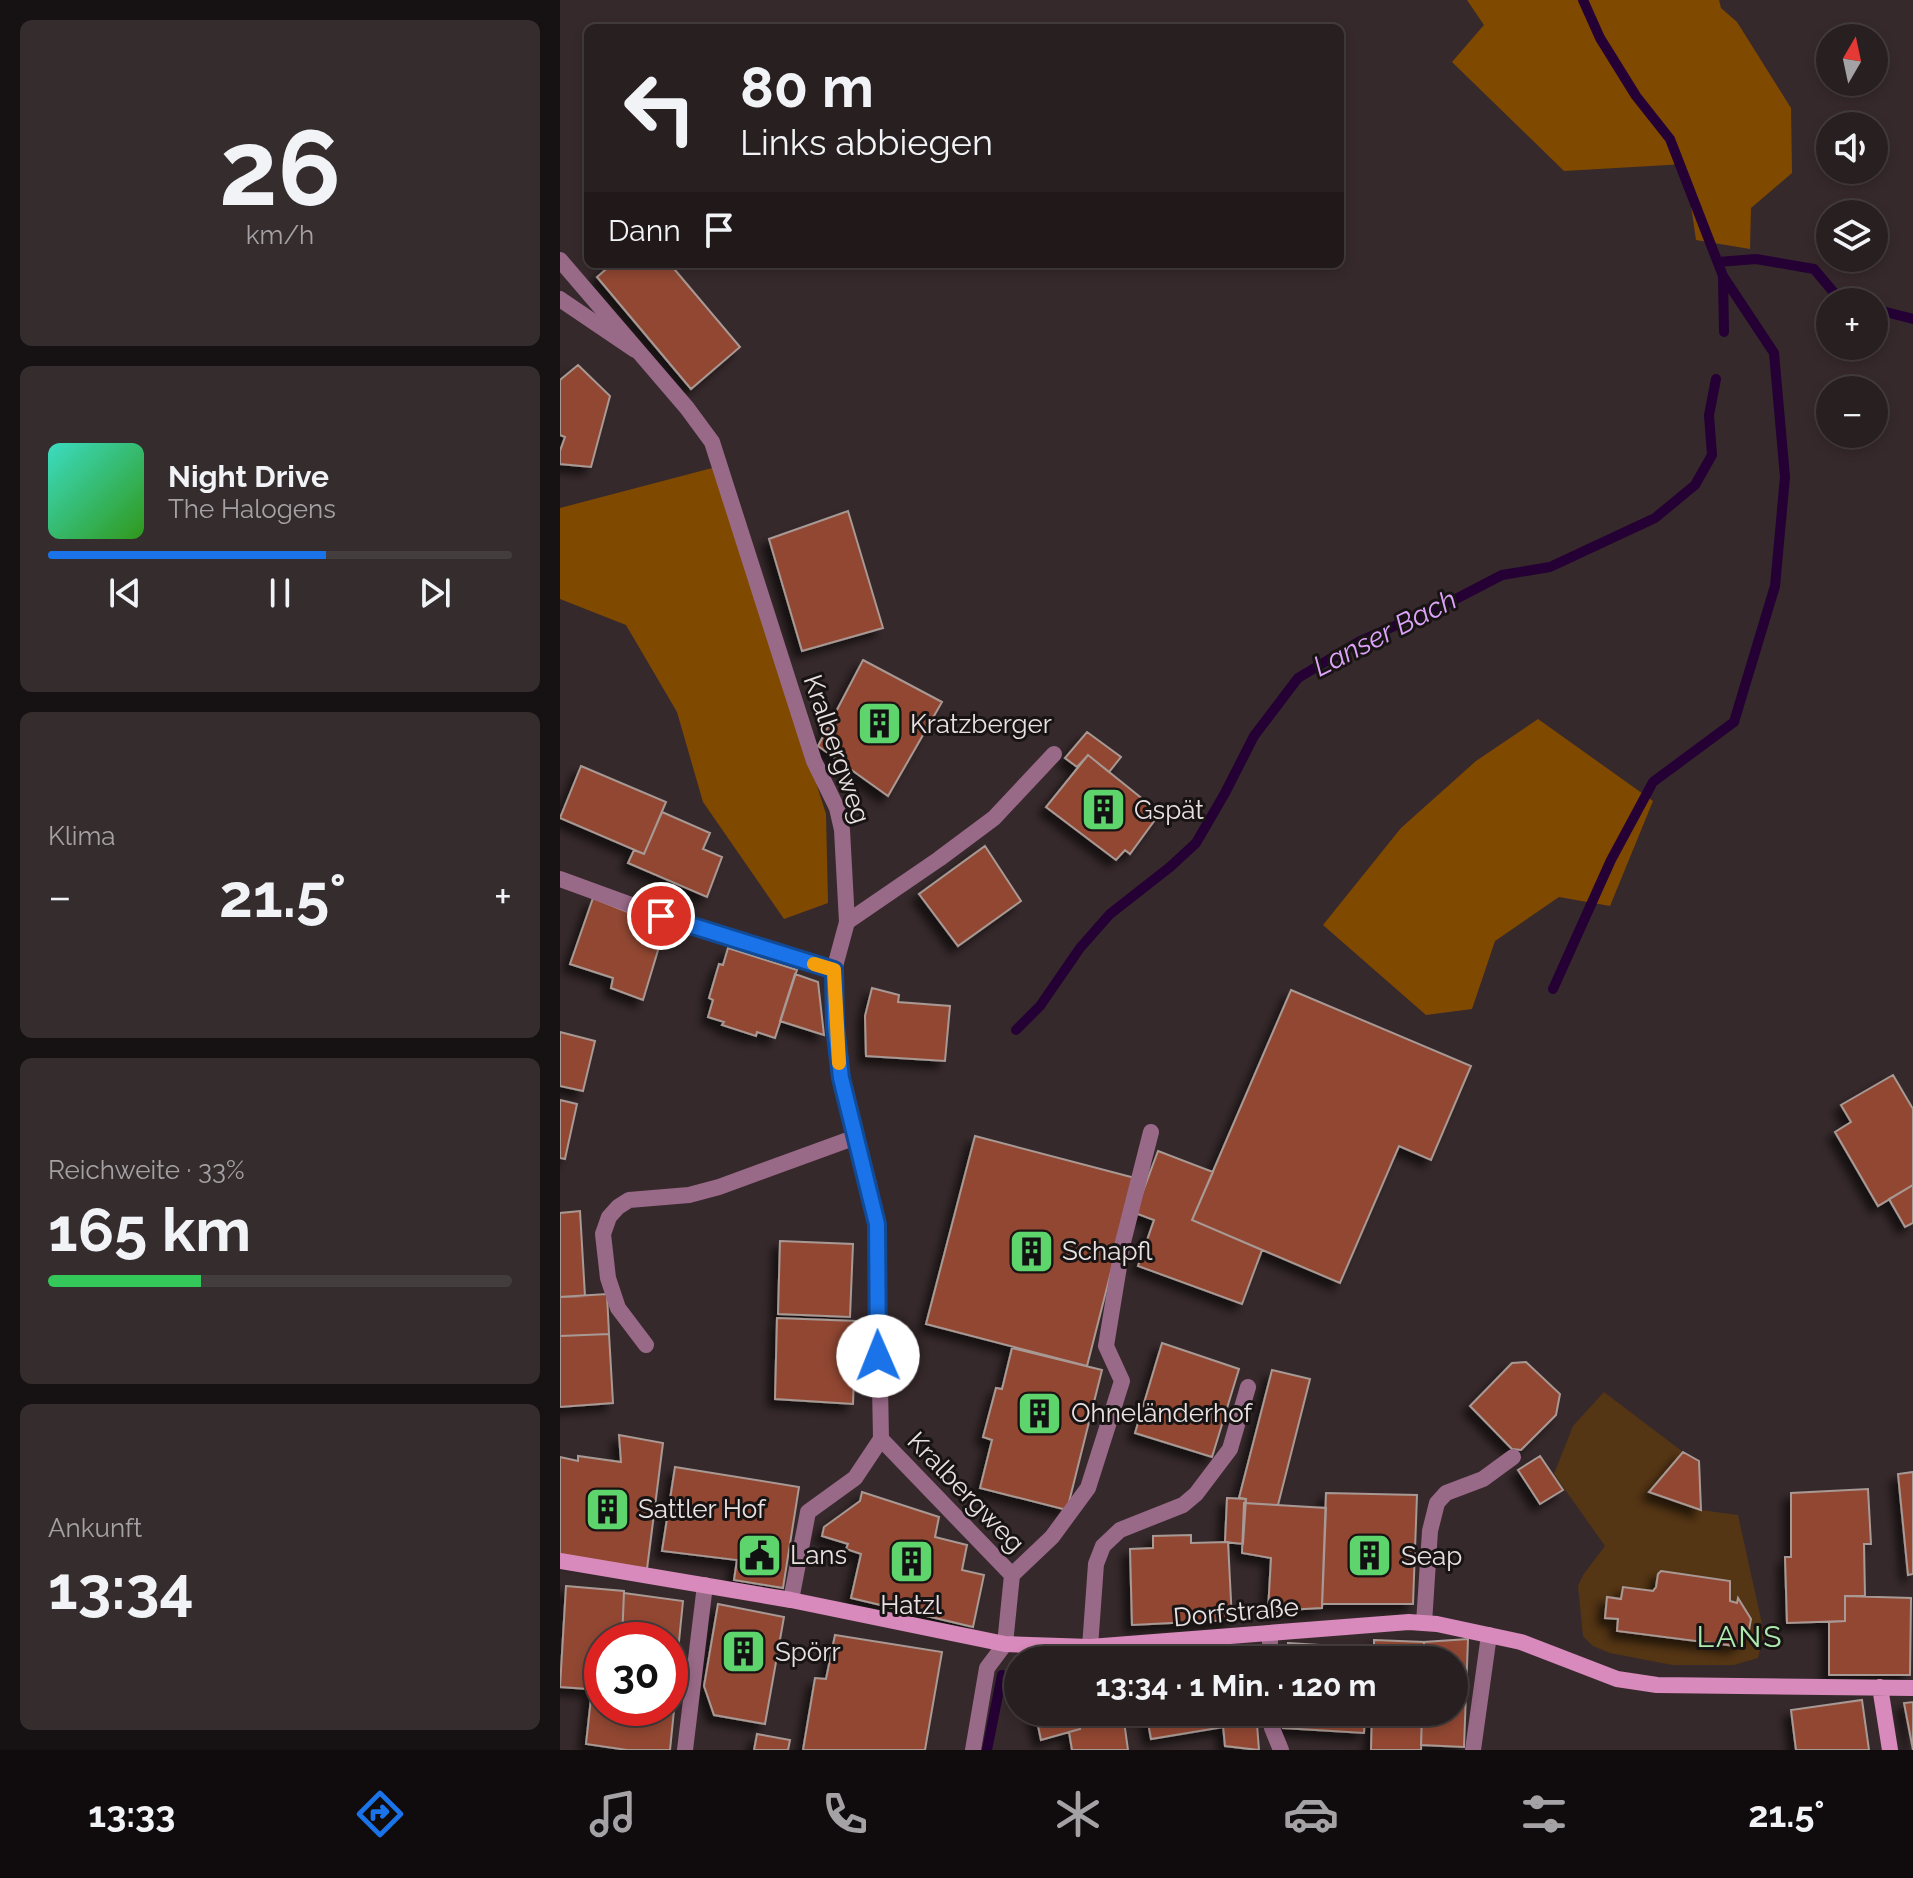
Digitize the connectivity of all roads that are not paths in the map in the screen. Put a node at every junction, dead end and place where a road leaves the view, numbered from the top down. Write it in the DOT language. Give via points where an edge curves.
graph roads {
  1 [pos="560,260"];
  2 [pos="560,299"];
  3 [pos="643,356"];
  4 [pos="1054,754"];
  5 [pos="560,879"];
  6 [pos="847,922"];
  7 [pos="834,970"];
  8 [pos="1151,1132"];
  9 [pos="856,1137"];
  10 [pos="646,1345"];
  11 [pos="1248,1387"];
  12 [pos="881,1439"];
  13 [pos="1513,1457"];
  14 [pos="560,1561"];
  15 [pos="1012,1575"];
  16 [pos="705,1585"];
  17 [pos="791,1600"];
  18 [pos="1424,1623"];
  19 [pos="1270,1633"];
  20 [pos="1489,1635"];
  21 [pos="1005,1644"];
  22 [pos="1062,1646"];
  23 [pos="1090,1646"];
  24 [pos="1103,1646"];
  25 [pos="1270,1646"];
  26 [pos="1880,1687"];
  27 [pos="1913,1688"];
  28 [pos="1272,1726"];
  29 [pos="685,1750"];
  30 [pos="973,1750"];
  31 [pos="1281,1750"];
  32 [pos="1473,1750"];
  33 [pos="1890,1750"];
  1 -- 3 [label="street, Kralbergweg"];
  2 -- 3 [label="street"];
  3 -- 6 [label="street, Kralbergweg" via="712,442 814,761 840,819"];
  4 -- 6 [label="street" via="994,818"];
  5 -- 7 [label="street"];
  6 -- 7 [label="street, Kralbergweg"];
  7 -- 9 [label="street, Kralbergweg" via="837,1051"];
  8 -- 15 [label="street" via="1123,1242 1106,1346 1122,1381 1088,1488 1052,1537"];
  9 -- 10 [label="street" via="719,1187 629,1200 618,1207 603,1234 608,1278 618,1308"];
  9 -- 12 [label="street, Kralbergweg" via="877,1224"];
  11 -- 23 [label="street" via="1230,1449 1196,1494 1183,1505 1120,1530 1103,1546 1096,1564"];
  12 -- 15 [label="street, Kralbergweg"];
  12 -- 17 [label="street" via="855,1478 808,1512"];
  13 -- 18 [label="street" via="1437,1503"];
  14 -- 16 [label="main road, Dorfstraße"];
  15 -- 21 [label="street, Kralbergweg"];
  16 -- 17 [label="main road, Dorfstraße"];
  16 -- 29 [label="street"];
  17 -- 21 [label="main road, Dorfstraße"];
  18 -- 19 [label="main road, Dorfstraße"];
  18 -- 20 [label="main road, Dorfstraße"];
  19 -- 24 [label="main road, Dorfstraße"];
  19 -- 25 [label="street"];
  20 -- 26 [label="main road, Dorfstraße" via="1617,1679 1657,1685"];
  20 -- 32 [label="street"];
  21 -- 22 [label="main road, Dorfstraße"];
  21 -- 30 [label="street" via="987,1668"];
  26 -- 27 [label="main road, Dorfstraße"];
  26 -- 33 [label="main road"];
  28 -- 31 [label="street"];
}
